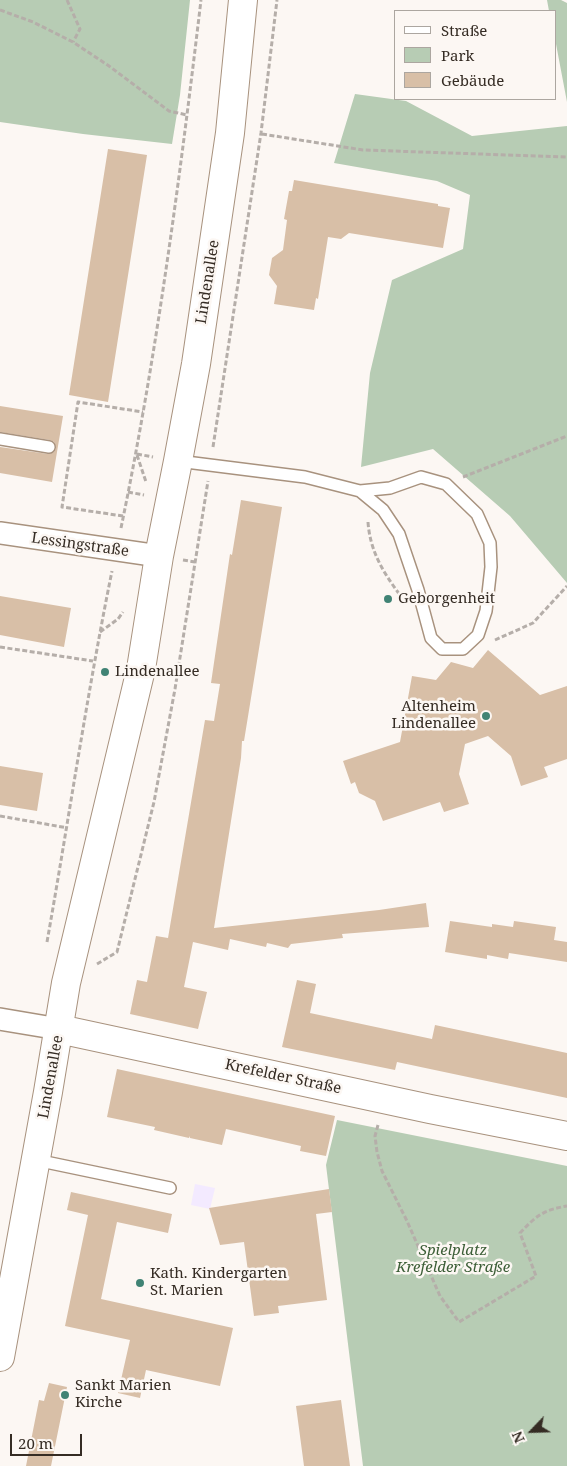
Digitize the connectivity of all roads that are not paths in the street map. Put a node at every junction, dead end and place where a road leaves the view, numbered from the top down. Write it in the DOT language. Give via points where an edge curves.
graph roads {
  1 [pos="244,0"];
  2 [pos="0,439"];
  3 [pos="49,447"];
  4 [pos="178,461"];
  5 [pos="360,491"];
  6 [pos="0,533"];
  7 [pos="159,556"];
  8 [pos="0,1019"];
  9 [pos="59,1028"];
  10 [pos="567,1136"];
  11 [pos="36,1160"];
  12 [pos="170,1188"];
  13 [pos="0,1357"];
  1 -- 4 [label="street, Lindenallee" via="230,133 196,364"];
  2 -- 3 [label="lane"];
  4 -- 5 [label="lane" via="305,477"];
  4 -- 7 [label="street, Lindenallee"];
  5 -- 5 [label="lane" via="383,510 399,534 431,638 442,649 463,649 478,635 486,611 491,566 490,543 477,514 446,484 421,477 390,488"];
  6 -- 7 [label="street, Lessingstraße"];
  7 -- 9 [label="street, Lindenallee" via="141,669 66,983"];
  8 -- 9 [label="street, Krefelder Straße"];
  9 -- 10 [label="street, Krefelder Straße"];
  9 -- 11 [label="street, Lindenallee"];
  11 -- 12 [label="lane"];
  11 -- 13 [label="street, Lindenallee"];
}
